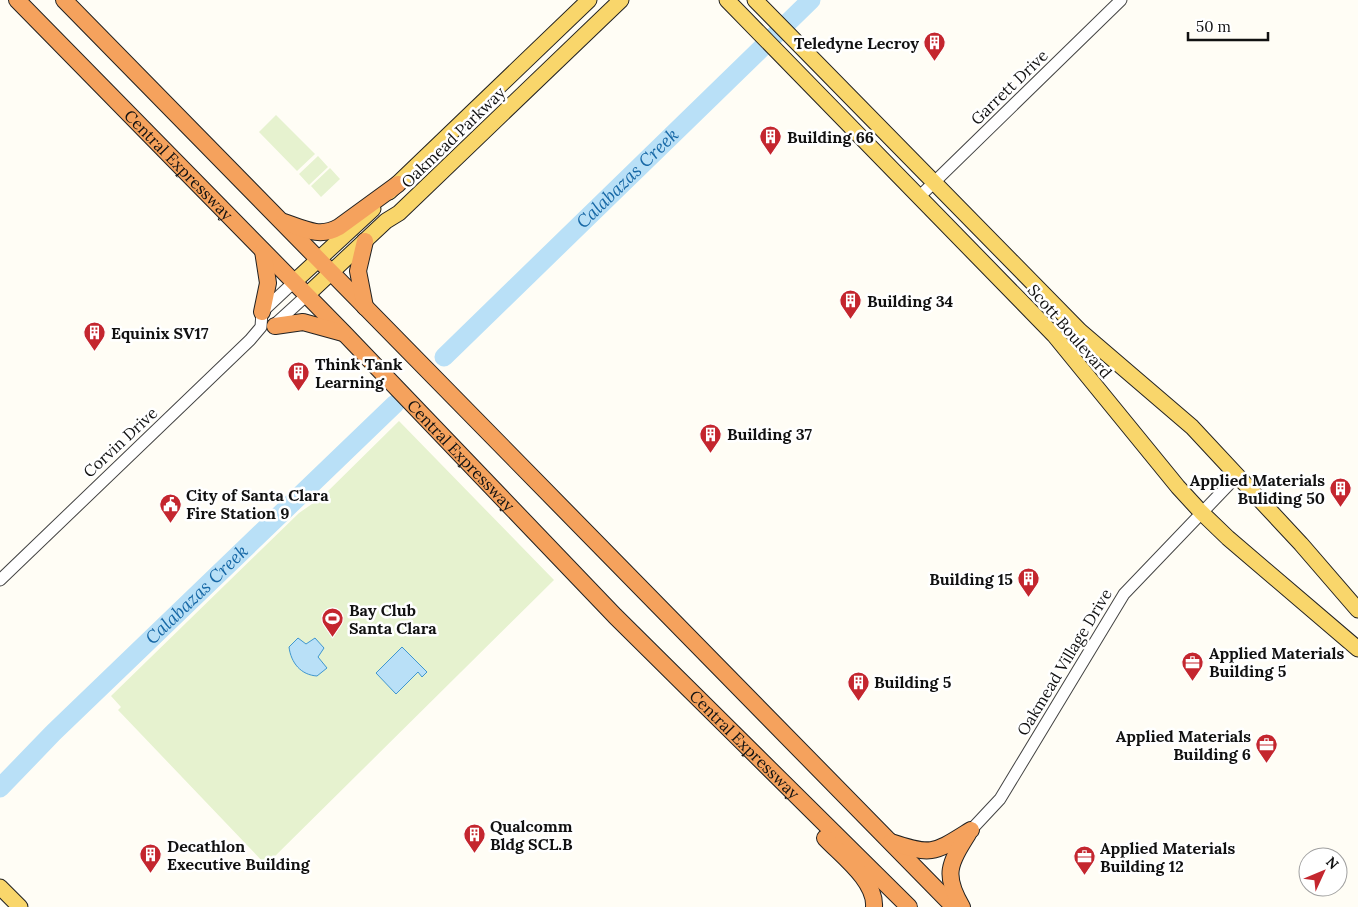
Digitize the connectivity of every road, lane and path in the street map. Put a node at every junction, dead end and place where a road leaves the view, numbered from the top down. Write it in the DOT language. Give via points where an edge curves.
graph roads {
  1 [pos="17,0"];
  2 [pos="64,0"];
  3 [pos="589,0"];
  4 [pos="621,0"];
  5 [pos="727,0"];
  6 [pos="755,0"];
  7 [pos="1121,0"];
  8 [pos="934,182"];
  9 [pos="398,184"];
  10 [pos="919,197"];
  11 [pos="280,220"];
  12 [pos="365,241"];
  13 [pos="263,251"];
  14 [pos="319,260"];
  15 [pos="331,273"];
  16 [pos="294,282"];
  17 [pos="307,295"];
  18 [pos="365,307"];
  19 [pos="266,322"];
  20 [pos="344,334"];
  21 [pos="1238,476"];
  22 [pos="1201,512"];
  23 [pos="0,580"];
  24 [pos="1358,610"];
  25 [pos="1358,649"];
  26 [pos="763,762"];
  27 [pos="971,830"];
  28 [pos="888,841"];
  29 [pos="0,887"];
  30 [pos="20,907"];
  31 [pos="874,907"];
  32 [pos="909,907"];
  33 [pos="954,907"];
  34 [pos="962,907"];
  1 -- 13 [label="highway, Central Expressway"];
  2 -- 11 [label="highway, Central Expressway"];
  3 -- 9 [label="main road, Oakmead Parkway"];
  4 -- 12 [label="main road, Oakmead Parkway" via="399,213"];
  5 -- 10 [label="main road, Scott Boulevard"];
  6 -- 8 [label="main road, Scott Boulevard"];
  7 -- 8 [label="street, Garrett Drive"];
  8 -- 10 [label="street, Garrett Drive"];
  8 -- 21 [label="main road, Scott Boulevard" via="1080,331 1192,427"];
  9 -- 11 [label="highway" via="329,232 313,232"];
  9 -- 14 [label="main road, Oakmead Parkway"];
  10 -- 22 [label="main road, Scott Boulevard" via="1054,335"];
  11 -- 14 [label="highway, Central Expressway"];
  12 -- 15 [label="main road, Oakmead Parkway"];
  12 -- 18 [label="highway" via="358,271"];
  13 -- 16 [label="highway, Central Expressway"];
  13 -- 19 [label="highway" via="268,283"];
  14 -- 15 [label="highway, Central Expressway"];
  14 -- 16 [label="main road, Oakmead Parkway"];
  15 -- 17 [label="main road, Oakmead Parkway"];
  15 -- 18 [label="highway, Central Expressway"];
  16 -- 17 [label="highway, Central Expressway"];
  16 -- 19 [label="street, Corvin Drive"];
  17 -- 19 [label="street, Corvin Drive"];
  17 -- 20 [label="highway, Central Expressway"];
  18 -- 28 [label="highway, Central Expressway"];
  19 -- 20 [label="highway" via="304,322"];
  19 -- 23 [label="street, Corvin Drive"];
  20 -- 26 [label="highway, Central Expressway" via="580,581"];
  21 -- 22 [label="street, Oakmead Village Drive"];
  21 -- 24 [label="main road, Scott Boulevard"];
  22 -- 25 [label="main road, Scott Boulevard"];
  22 -- 27 [label="street, Oakmead Village Drive" via="1124,594 1000,799"];
  26 -- 31 [label="highway" via="775,785 871,888"];
  26 -- 32 [label="highway, Central Expressway"];
  27 -- 28 [label="highway" via="934,851"];
  27 -- 34 [label="highway" via="953,858 949,872 950,886"];
  28 -- 33 [label="highway, Central Expressway"];
  29 -- 30 [label="main road"];
}
